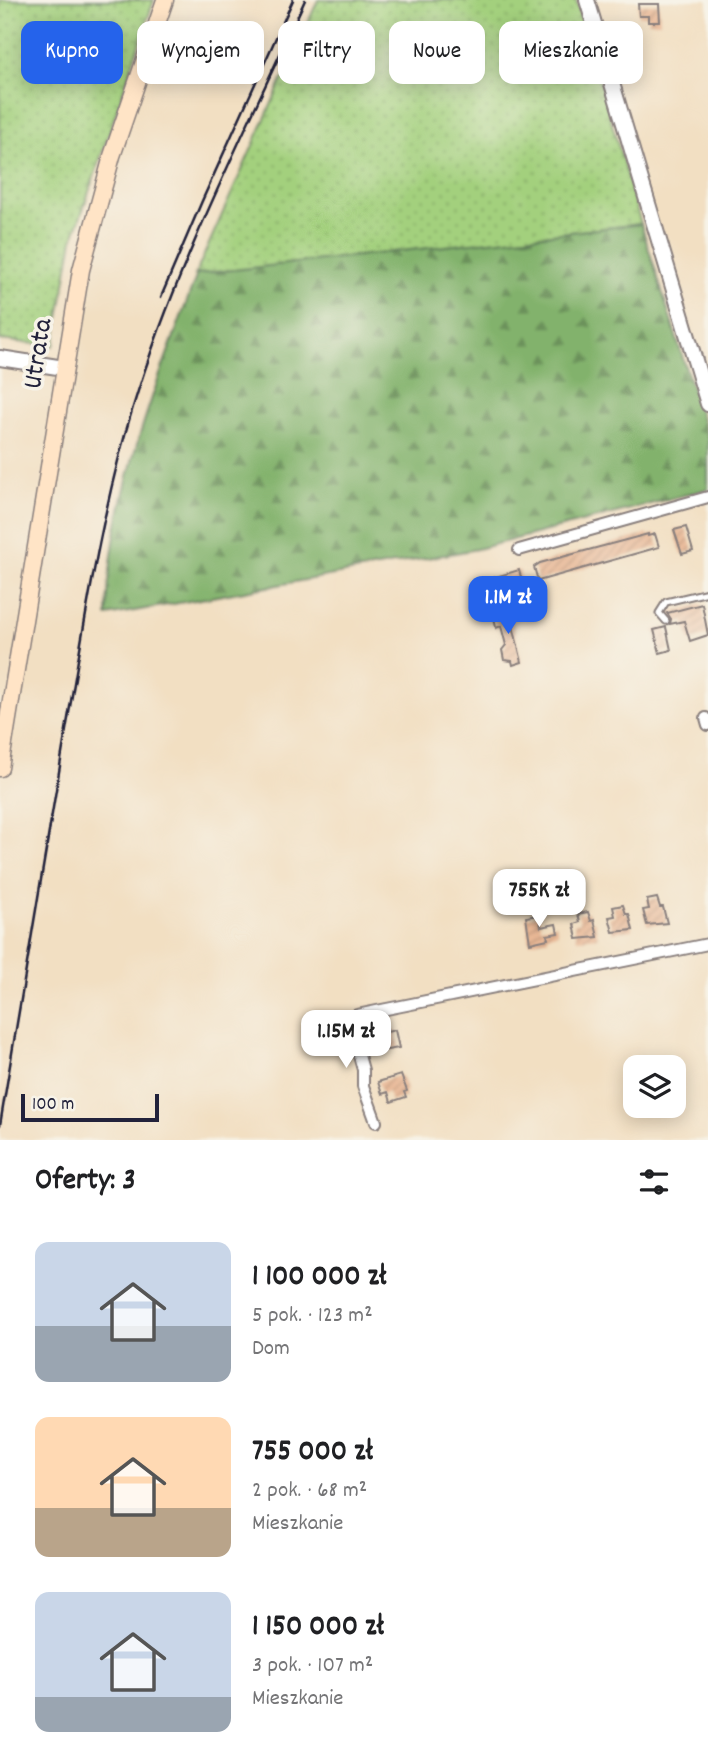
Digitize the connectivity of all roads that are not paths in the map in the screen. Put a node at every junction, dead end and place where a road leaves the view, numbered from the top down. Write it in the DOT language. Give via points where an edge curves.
graph roads {
  1 [pos="165,0"];
  2 [pos="587,0"];
  3 [pos="0,358"];
  4 [pos="64,368"];
  5 [pos="708,404"];
  6 [pos="708,497"];
  7 [pos="519,550"];
  8 [pos="708,592"];
  9 [pos="666,621"];
  10 [pos="0,768"];
  11 [pos="708,944"];
  12 [pos="376,1122"];
  1 -- 4 [label="main road, Utrata" via="97,205"];
  2 -- 5 [label="street"];
  3 -- 4 [label="street"];
  4 -- 10 [label="main road, Utrata"];
  6 -- 7 [label="street"];
  8 -- 9 [label="lane" via="666,602 660,613"];
  11 -- 12 [label="street" via="357,1015 352,1030"];
}
